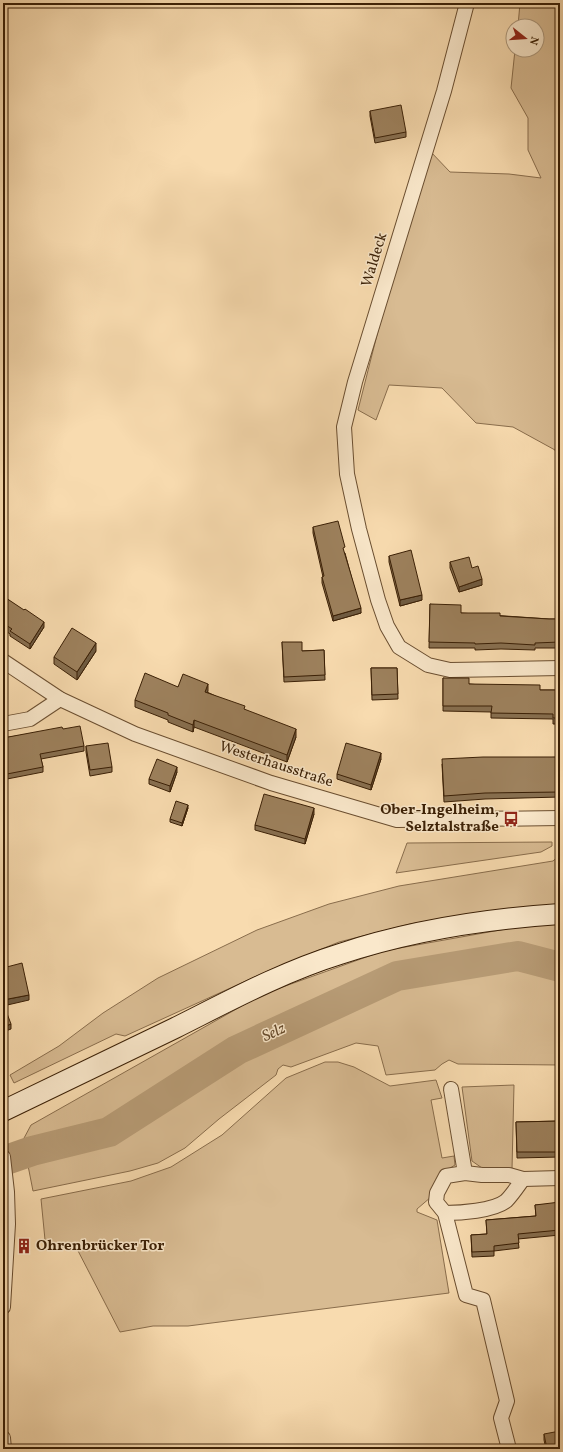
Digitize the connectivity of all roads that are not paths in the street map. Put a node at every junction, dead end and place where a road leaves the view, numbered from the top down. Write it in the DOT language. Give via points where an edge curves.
graph roads {
  1 [pos="467,3"];
  2 [pos="3,662"];
  3 [pos="560,668"];
  4 [pos="60,699"];
  5 [pos="3,724"];
  6 [pos="560,818"];
  7 [pos="560,914"];
  8 [pos="451,1089"];
  9 [pos="3,1111"];
  10 [pos="3,1156"];
  11 [pos="464,1173"];
  12 [pos="560,1178"];
  13 [pos="523,1179"];
  14 [pos="445,1213"];
  15 [pos="3,1307"];
  16 [pos="3,1438"];
  17 [pos="4,1449"];
  18 [pos="509,1449"];
  1 -- 3 [label="street, Waldeck" via="444,91 355,382 344,427 347,474 359,529 386,626 399,647 428,665 450,670"];
  2 -- 4 [label="street, Westerhausstraße"];
  4 -- 5 [label="street" via="30,719"];
  4 -- 6 [label="street, Westerhausstraße" via="135,734 272,783 397,820"];
  7 -- 9 [label="main road" via="446,926 374,943 332,957 269,981"];
  8 -- 11 [label="street"];
  10 -- 15 [label="street" via="8,1224"];
  11 -- 13 [label="street" via="509,1175"];
  11 -- 14 [label="street" via="446,1176 437,1192 436,1202"];
  12 -- 13 [label="street"];
  13 -- 14 [label="street" via="506,1201 497,1206 465,1213"];
  14 -- 18 [label="street" via="466,1296 483,1300 507,1401 501,1418"];
  16 -- 17 [label="street"];
}
